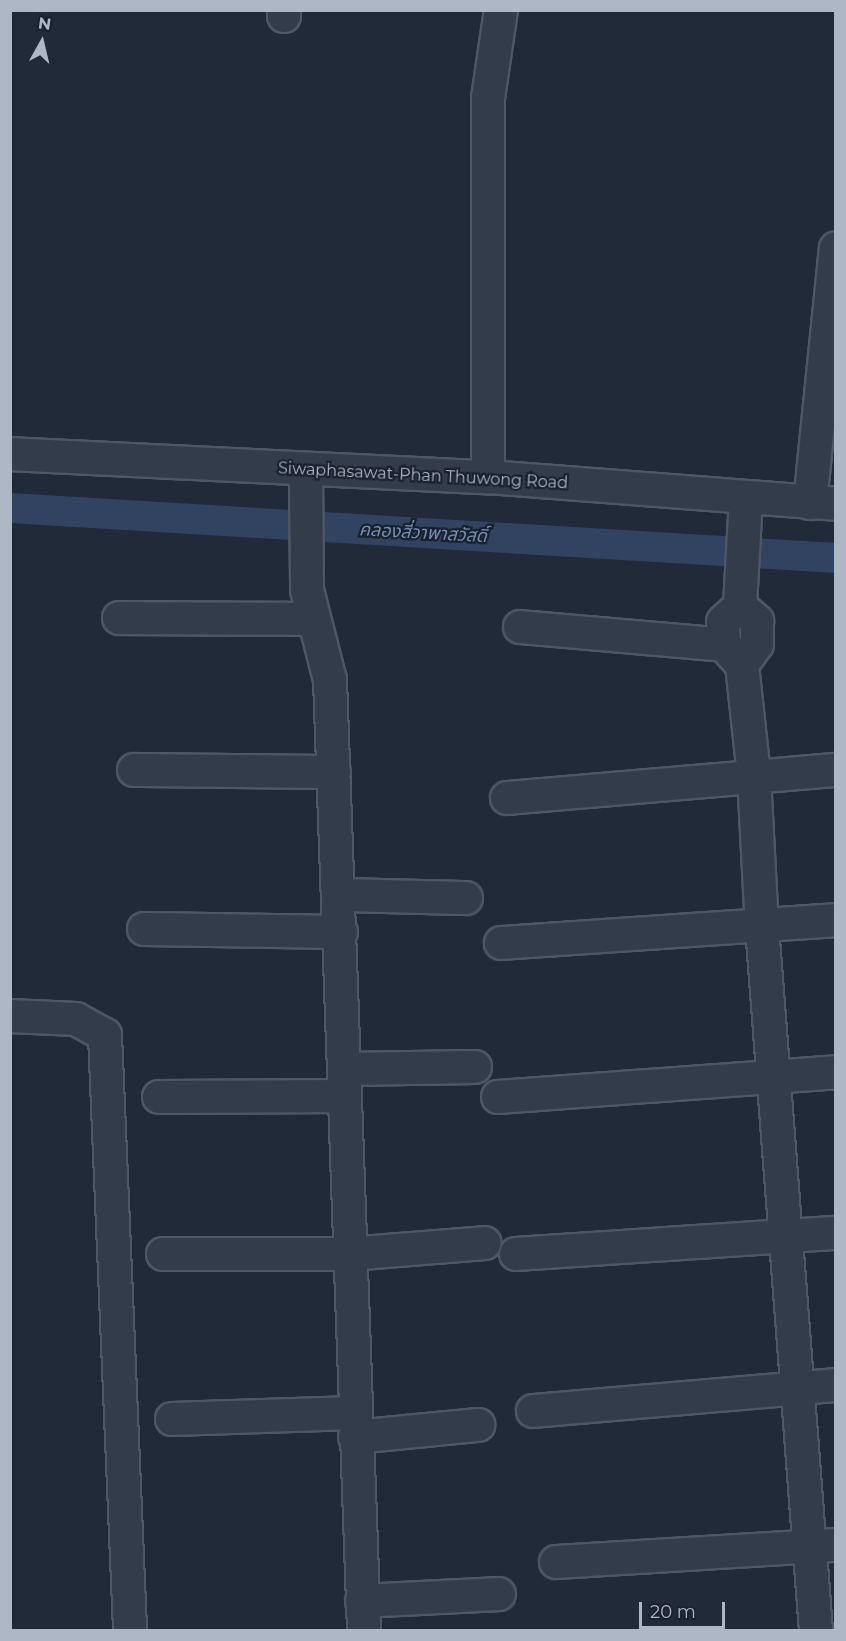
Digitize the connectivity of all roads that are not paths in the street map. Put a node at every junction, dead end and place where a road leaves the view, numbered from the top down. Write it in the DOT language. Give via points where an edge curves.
graph roads {
  1 [pos="501,10"];
  2 [pos="836,248"];
  3 [pos="10,454"];
  4 [pos="488,477"];
  5 [pos="305,483"];
  6 [pos="823,504"];
  7 [pos="745,511"];
  8 [pos="310,605"];
  9 [pos="119,618"];
  10 [pos="520,627"];
  11 [pos="733,655"];
  12 [pos="134,770"];
  13 [pos="836,770"];
  14 [pos="334,772"];
  15 [pos="754,776"];
  16 [pos="507,798"];
  17 [pos="340,894"];
  18 [pos="466,898"];
  19 [pos="836,920"];
  20 [pos="762,927"];
  21 [pos="144,930"];
  22 [pos="341,932"];
  23 [pos="501,943"];
  24 [pos="10,1016"];
  25 [pos="475,1067"];
  26 [pos="836,1072"];
  27 [pos="773,1077"];
  28 [pos="345,1083"];
  29 [pos="498,1096"];
  30 [pos="159,1097"];
  31 [pos="836,1233"];
  32 [pos="785,1238"];
  33 [pos="485,1242"];
  34 [pos="163,1254"];
  35 [pos="349,1254"];
  36 [pos="516,1254"];
  37 [pos="836,1385"];
  38 [pos="798,1389"];
  39 [pos="532,1411"];
  40 [pos="172,1419"];
  41 [pos="355,1425"];
  42 [pos="478,1425"];
  43 [pos="822,1546"];
  44 [pos="556,1562"];
  45 [pos="499,1594"];
  46 [pos="363,1616"];
  47 [pos="130,1630"];
  48 [pos="816,1630"];
  1 -- 4 [label="street" via="488,98"];
  2 -- 6 [label="street"];
  3 -- 5 [label="street, Siwaphasawat-Phan Thuwong Road"];
  4 -- 5 [label="street, Siwaphasawat-Phan Thuwong Road"];
  4 -- 7 [label="street, Siwaphasawat-Phan Thuwong Road"];
  5 -- 8 [label="street"];
  6 -- 7 [label="street, Siwaphasawat-Phan Thuwong Road"];
  7 -- 11 [label="street" via="740,600 757,621 757,644"];
  8 -- 9 [label="street"];
  8 -- 14 [label="street" via="330,680"];
  10 -- 11 [label="street"];
  11 -- 15 [label="street"];
  12 -- 14 [label="street"];
  13 -- 15 [label="street"];
  14 -- 17 [label="street"];
  15 -- 16 [label="street"];
  15 -- 20 [label="street"];
  17 -- 18 [label="street"];
  17 -- 22 [label="street"];
  19 -- 20 [label="street"];
  20 -- 23 [label="street"];
  20 -- 27 [label="street"];
  21 -- 22 [label="street"];
  22 -- 28 [label="street"];
  24 -- 47 [label="street" via="76,1019 105,1035"];
  25 -- 28 [label="street"];
  26 -- 27 [label="street"];
  27 -- 29 [label="street"];
  27 -- 32 [label="street"];
  28 -- 30 [label="street"];
  28 -- 35 [label="street"];
  31 -- 32 [label="street"];
  32 -- 36 [label="street"];
  32 -- 38 [label="street"];
  33 -- 35 [label="street"];
  34 -- 35 [label="street"];
  35 -- 41 [label="street"];
  37 -- 38 [label="street"];
  38 -- 39 [label="street"];
  38 -- 43 [label="street"];
  40 -- 41 [label="street"];
  41 -- 42 [label="street"];
  41 -- 46 [label="street"];
  43 -- 44 [label="street"];
  43 -- 48 [label="street"];
  45 -- 46 [label="street"];
}
